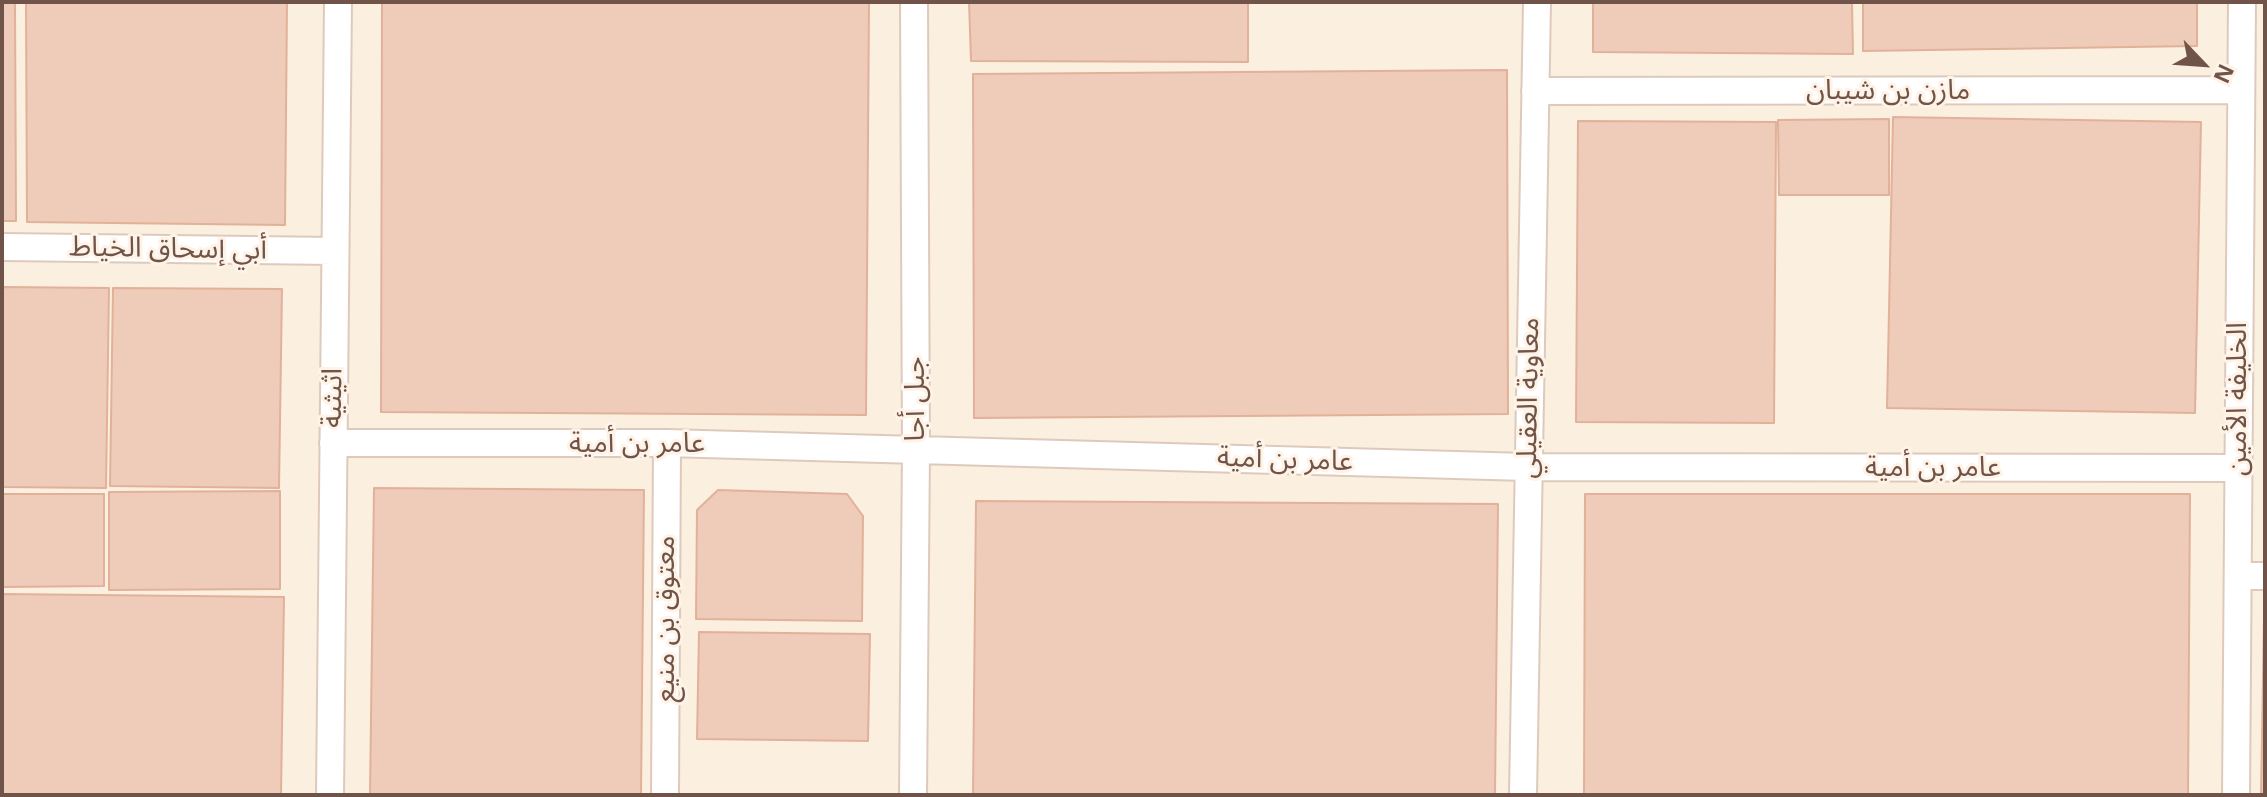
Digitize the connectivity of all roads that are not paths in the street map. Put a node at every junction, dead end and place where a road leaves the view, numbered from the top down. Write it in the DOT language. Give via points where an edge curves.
graph roads {
  1 [pos="338,2"];
  2 [pos="914,2"];
  3 [pos="1537,2"];
  4 [pos="2242,2"];
  5 [pos="2241,90"];
  6 [pos="1535,91"];
  7 [pos="2,247"];
  8 [pos="335,251"];
  9 [pos="333,443"];
  10 [pos="667,443"];
  11 [pos="916,450"];
  12 [pos="1527,467"];
  13 [pos="2237,468"];
  14 [pos="2239,576"];
  15 [pos="2265,576"];
  16 [pos="330,795"];
  17 [pos="665,795"];
  18 [pos="913,795"];
  19 [pos="1523,795"];
  20 [pos="2236,795"];
  1 -- 8 [label="street, اثيثية"];
  2 -- 11 [label="street, جبل أجا"];
  3 -- 6 [label="street, معاوية العقيلي"];
  4 -- 5 [label="street, الخليفة الأمين"];
  5 -- 6 [label="street, مازن بن شيبان"];
  5 -- 13 [label="street, الخليفة الأمين"];
  6 -- 12 [label="street, معاوية العقيلي"];
  7 -- 8 [label="street, أبي إسحاق الخياط"];
  8 -- 9 [label="street, اثيثية"];
  9 -- 10 [label="street, عامر بن أمية"];
  9 -- 16 [label="street, اثيثية"];
  10 -- 11 [label="street, عامر بن أمية"];
  10 -- 17 [label="street, معتوق بن منيع"];
  11 -- 12 [label="street, عامر بن أمية"];
  11 -- 18 [label="street, جبل أجا"];
  12 -- 13 [label="street, عامر بن أمية"];
  12 -- 19 [label="street, معاوية العقيلي"];
  13 -- 14 [label="street, الخليفة الأمين"];
  14 -- 15 [label="street"];
  14 -- 20 [label="street, الخليفة الأمين"];
}
